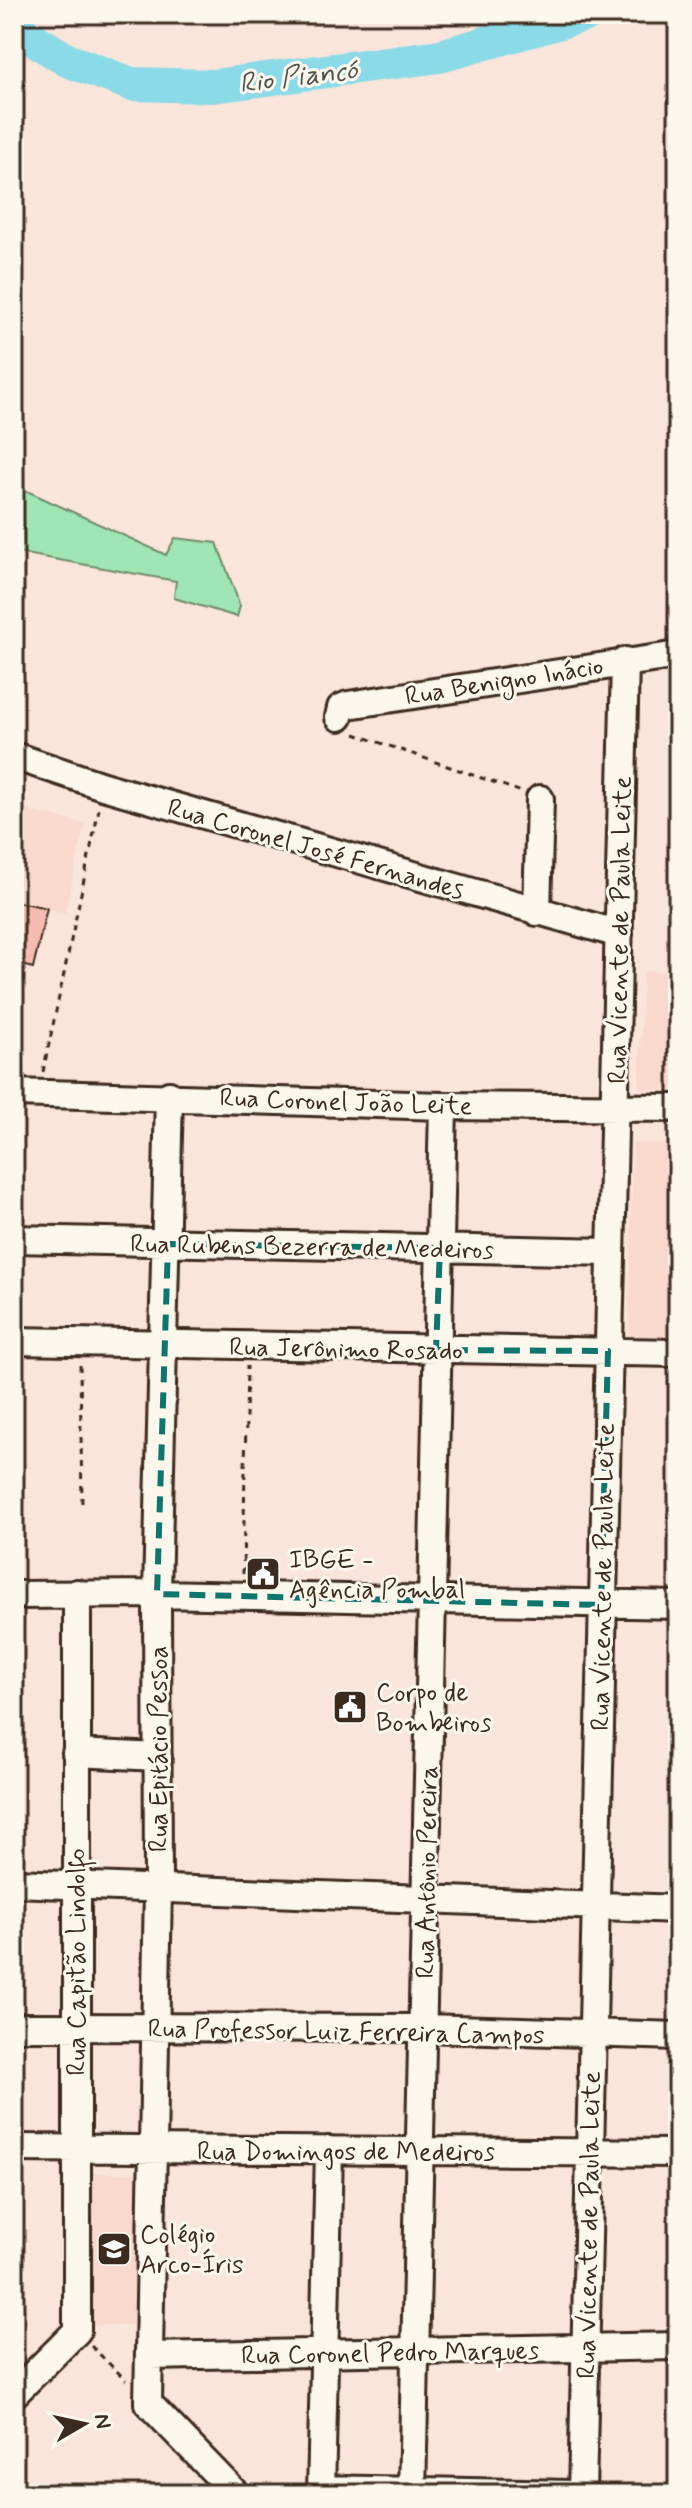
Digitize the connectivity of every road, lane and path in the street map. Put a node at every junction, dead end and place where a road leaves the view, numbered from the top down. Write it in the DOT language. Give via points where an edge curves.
graph roads {
  1 [pos="678,655"];
  2 [pos="625,661"];
  3 [pos="339,717"];
  4 [pos="14,756"];
  5 [pos="103,786"];
  6 [pos="540,799"];
  7 [pos="537,912"];
  8 [pos="619,934"];
  9 [pos="26,1094"];
  10 [pos="169,1095"];
  11 [pos="443,1106"];
  12 [pos="615,1106"];
  13 [pos="678,1108"];
  14 [pos="14,1239"];
  15 [pos="168,1244"];
  16 [pos="440,1248"];
  17 [pos="610,1252"];
  18 [pos="14,1341"];
  19 [pos="80,1341"];
  20 [pos="165,1345"];
  21 [pos="247,1347"];
  22 [pos="436,1350"];
  23 [pos="608,1351"];
  24 [pos="678,1353"];
  25 [pos="82,1505"];
  26 [pos="77,1593"];
  27 [pos="157,1594"];
  28 [pos="14,1595"];
  29 [pos="242,1598"];
  30 [pos="429,1599"];
  31 [pos="601,1605"];
  32 [pos="678,1605"];
  33 [pos="76,1753"];
  34 [pos="158,1757"];
  35 [pos="14,1883"];
  36 [pos="75,1885"];
  37 [pos="158,1889"];
  38 [pos="426,1898"];
  39 [pos="595,1905"];
  40 [pos="678,1909"];
  41 [pos="14,2027"];
  42 [pos="76,2028"];
  43 [pos="424,2028"];
  44 [pos="155,2029"];
  45 [pos="592,2035"];
  46 [pos="678,2036"];
  47 [pos="14,2148"];
  48 [pos="78,2149"];
  49 [pos="421,2149"];
  50 [pos="154,2150"];
  51 [pos="329,2150"];
  52 [pos="591,2153"];
  53 [pos="678,2153"];
  54 [pos="77,2331"];
  55 [pos="678,2346"];
  56 [pos="585,2348"];
  57 [pos="416,2350"];
  58 [pos="323,2353"];
  59 [pos="149,2356"];
  60 [pos="14,2394"];
  61 [pos="148,2403"];
  62 [pos="321,2492"];
  63 [pos="236,2494"];
  64 [pos="412,2494"];
  65 [pos="572,2494"];
  66 [pos="582,2494"];
  1 -- 2 [label="street, Rua Benigno Inácio"];
  2 -- 3 [label="street, Rua Benigno Inácio" via="348,705"];
  2 -- 8 [label="street, Rua Vicente de Paula Leite"];
  3 -- 6 [label="path" via="349,732"];
  4 -- 5 [label="street, Rua Coronel José Fernandes"];
  5 -- 7 [label="street, Rua Coronel José Fernandes"];
  5 -- 9 [label="path"];
  6 -- 7 [label="street"];
  7 -- 8 [label="street, Rua Coronel José Fernandes"];
  8 -- 12 [label="street, Rua Vicente de Paula Leite"];
  9 -- 10 [label="street, Rua Coronel João Leite"];
  10 -- 11 [label="street, Rua Coronel João Leite"];
  10 -- 15 [label="street, Rua Epitácio Pessoa"];
  11 -- 12 [label="street, Rua Coronel João Leite"];
  11 -- 16 [label="street, Rua Antônio Pereira"];
  12 -- 13 [label="street, Rua Coronel João Leite"];
  12 -- 17 [label="street, Rua Vicente de Paula Leite"];
  14 -- 15 [label="street, Rua Rubens Bezerra de Medeiros"];
  15 -- 16 [label="street, Rua Rubens Bezerra de Medeiros"];
  15 -- 20 [label="street, Rua Epitácio Pessoa"];
  16 -- 17 [label="street, Rua Rubens Bezerra de Medeiros"];
  16 -- 22 [label="street, Rua Antônio Pereira"];
  17 -- 23 [label="street, Rua Vicente de Paula Leite"];
  18 -- 19 [label="street, Rua Jerônimo Rosado"];
  19 -- 20 [label="street, Rua Jerônimo Rosado"];
  19 -- 25 [label="path"];
  20 -- 21 [label="street, Rua Jerônimo Rosado"];
  20 -- 27 [label="street, Rua Epitácio Pessoa"];
  21 -- 22 [label="street, Rua Jerônimo Rosado"];
  21 -- 29 [label="path"];
  22 -- 23 [label="street, Rua Jerônimo Rosado"];
  22 -- 30 [label="street, Rua Antônio Pereira"];
  23 -- 24 [label="street, Rua Jerônimo Rosado"];
  23 -- 31 [label="street, Rua Vicente de Paula Leite"];
  26 -- 27 [label="street"];
  26 -- 28 [label="street"];
  26 -- 33 [label="street, Rua Capitão Lindolfo"];
  27 -- 29 [label="street"];
  27 -- 34 [label="street, Rua Epitácio Pessoa"];
  29 -- 30 [label="street"];
  30 -- 31 [label="street"];
  30 -- 38 [label="street, Rua Antônio Pereira"];
  31 -- 32 [label="street"];
  31 -- 39 [label="street, Rua Vicente de Paula Leite"];
  33 -- 34 [label="street"];
  33 -- 36 [label="street, Rua Capitão Lindolfo"];
  34 -- 37 [label="street, Rua Epitácio Pessoa"];
  35 -- 36 [label="street"];
  36 -- 37 [label="street"];
  36 -- 42 [label="street, Rua Capitão Lindolfo"];
  37 -- 38 [label="street"];
  37 -- 44 [label="street, Rua Epitácio Pessoa"];
  38 -- 39 [label="street"];
  38 -- 43 [label="street, Rua Antônio Pereira"];
  39 -- 40 [label="street"];
  39 -- 45 [label="street, Rua Vicente de Paula Leite"];
  41 -- 42 [label="street, Rua Professor Luiz Ferreira Campos"];
  42 -- 44 [label="street, Rua Professor Luiz Ferreira Campos"];
  42 -- 48 [label="street, Rua Capitão Lindolfo"];
  43 -- 44 [label="street, Rua Professor Luiz Ferreira Campos"];
  43 -- 45 [label="street, Rua Professor Luiz Ferreira Campos"];
  43 -- 49 [label="street, Rua Antônio Pereira"];
  44 -- 50 [label="street, Rua Epitácio Pessoa"];
  45 -- 46 [label="street, Rua Professor Luiz Ferreira Campos"];
  45 -- 52 [label="street, Rua Vicente de Paula Leite"];
  47 -- 48 [label="street, Rua Domingos de Medeiros"];
  48 -- 50 [label="street, Rua Domingos de Medeiros"];
  48 -- 54 [label="street, Rua Capitão Lindolfo"];
  49 -- 51 [label="street, Rua Domingos de Medeiros"];
  49 -- 52 [label="street, Rua Domingos de Medeiros"];
  49 -- 57 [label="street, Rua Antônio Pereira"];
  50 -- 51 [label="street, Rua Domingos de Medeiros"];
  50 -- 59 [label="street, Rua Epitácio Pessoa"];
  51 -- 58 [label="street"];
  52 -- 53 [label="street, Rua Domingos de Medeiros"];
  52 -- 56 [label="street, Rua Vicente de Paula Leite"];
  54 -- 60 [label="street"];
  54 -- 61 [label="path"];
  55 -- 56 [label="street, Rua Coronel Pedro Marques"];
  56 -- 57 [label="street, Rua Coronel Pedro Marques"];
  56 -- 66 [label="street, Rua Vicente de Paula Leite"];
  57 -- 58 [label="street, Rua Coronel Pedro Marques"];
  57 -- 64 [label="street, Rua Antônio Pereira"];
  58 -- 59 [label="street, Rua Coronel Pedro Marques"];
  58 -- 62 [label="street"];
  59 -- 61 [label="street, Rua Epitácio Pessoa"];
  61 -- 63 [label="street"];
  62 -- 64 [label="street"];
  64 -- 65 [label="street"];
}
